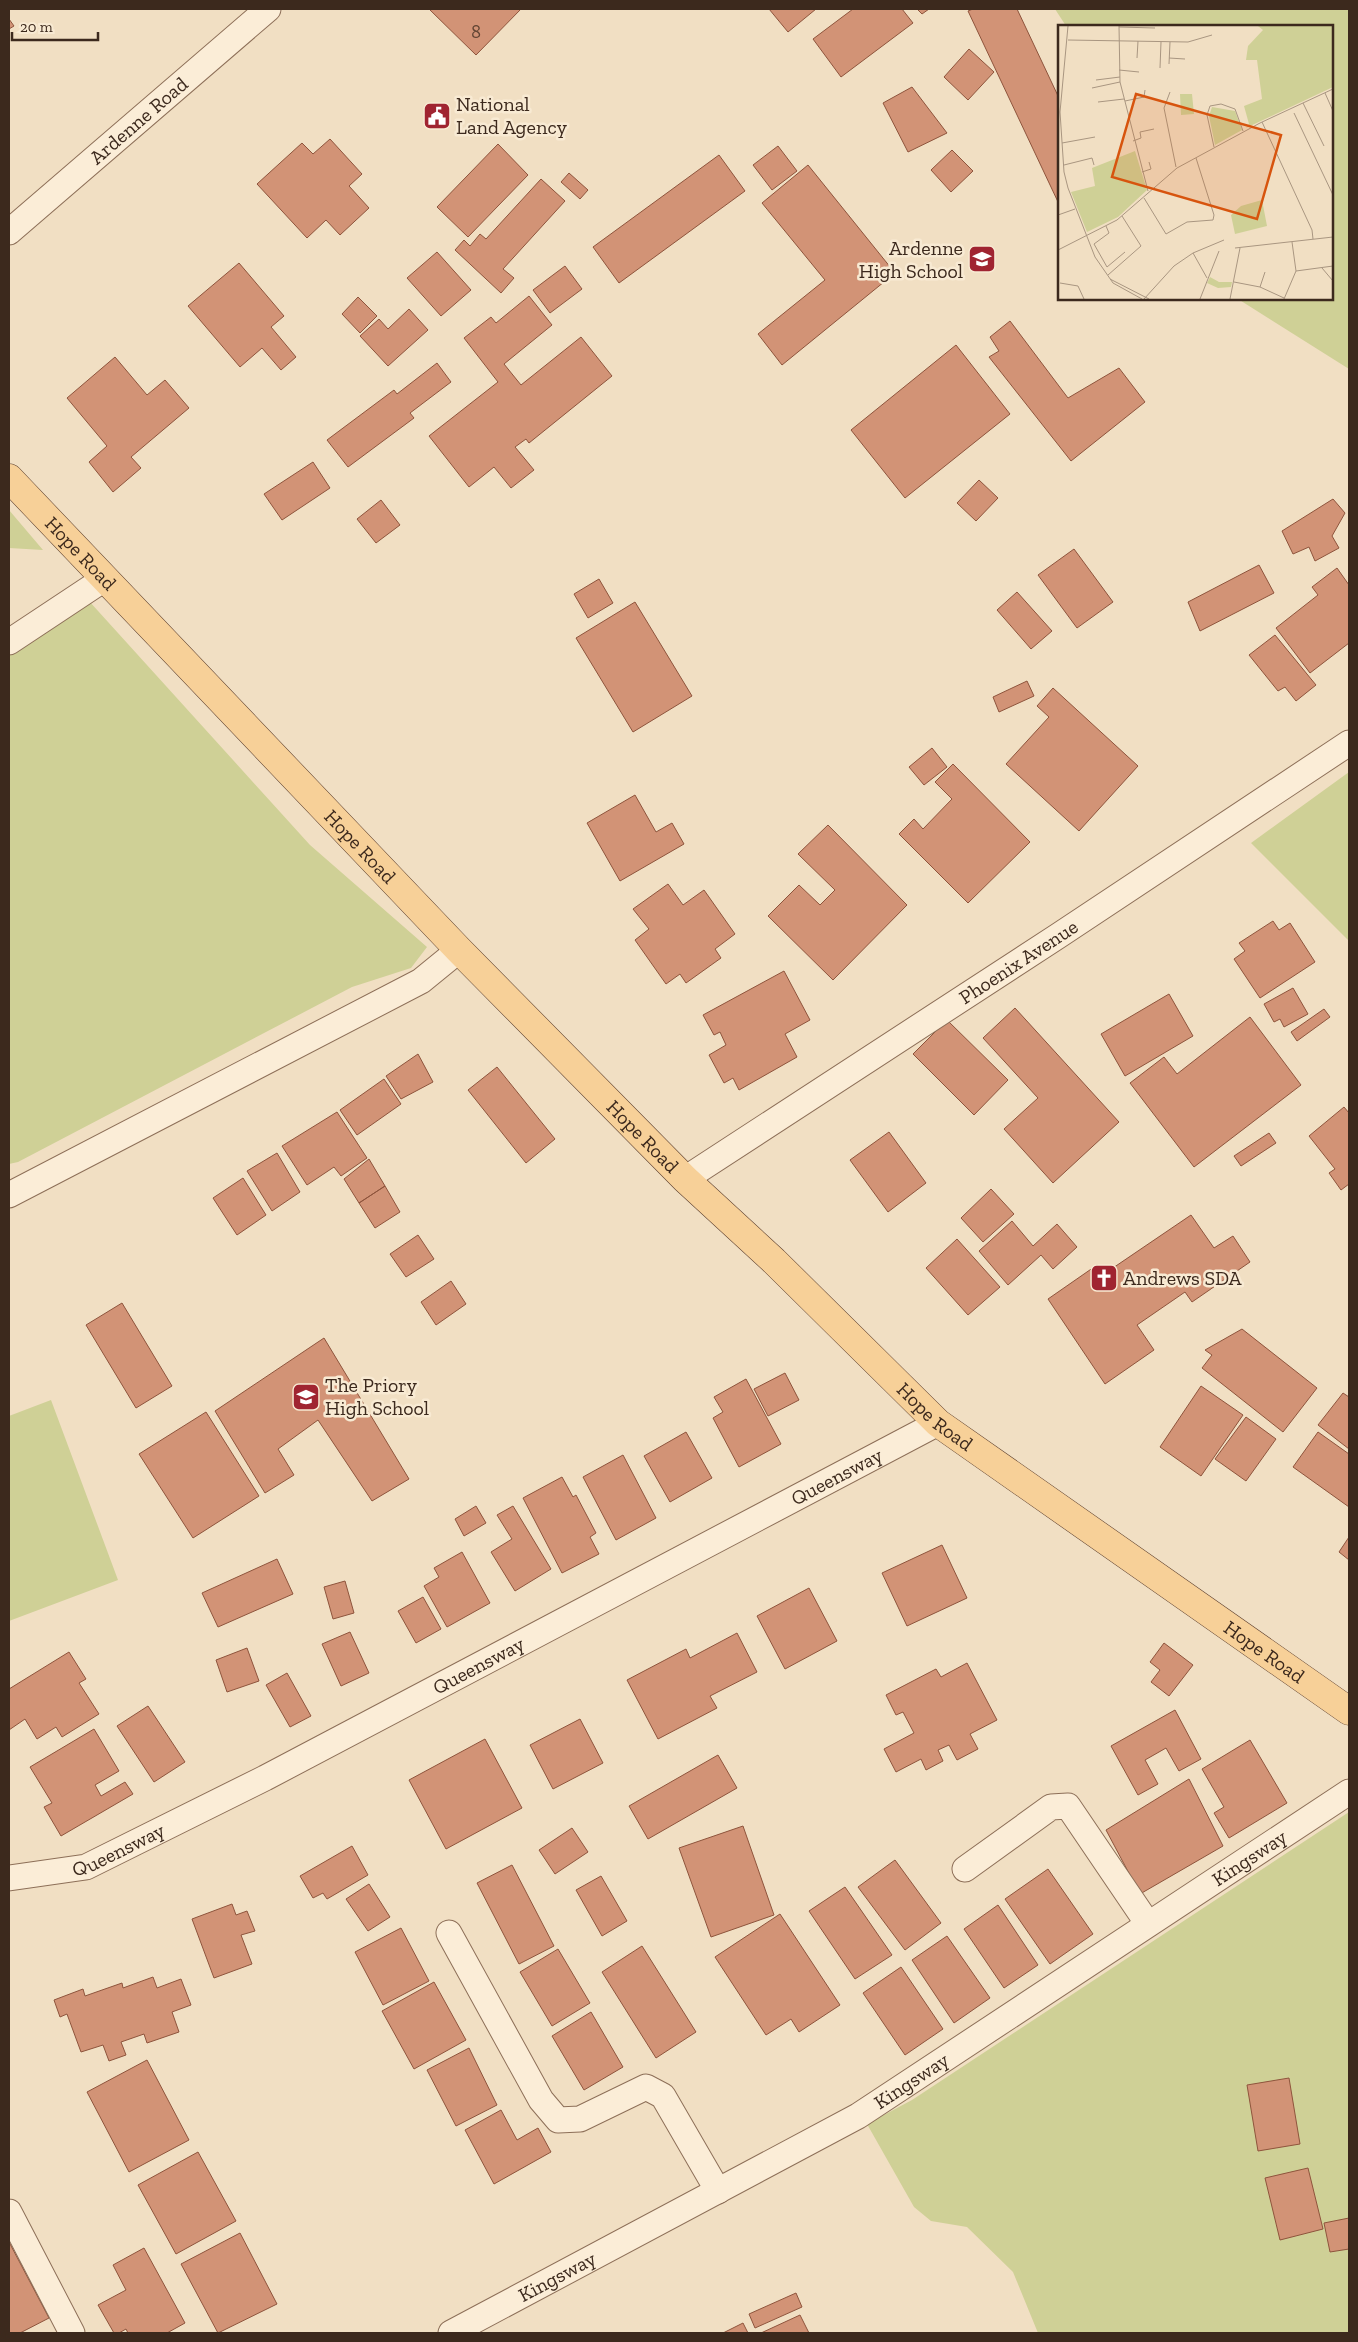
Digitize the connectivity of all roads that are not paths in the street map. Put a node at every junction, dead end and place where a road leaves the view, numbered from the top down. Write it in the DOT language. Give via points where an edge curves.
graph roads {
  1 [pos="268,9"];
  2 [pos="9,232"];
  3 [pos="9,478"];
  4 [pos="104,579"];
  5 [pos="9,642"];
  6 [pos="1349,742"];
  7 [pos="459,950"];
  8 [pos="685,1179"];
  9 [pos="9,1195"];
  10 [pos="938,1423"];
  11 [pos="1349,1711"];
  12 [pos="1349,1792"];
  13 [pos="965,1869"];
  14 [pos="9,1878"];
  15 [pos="1148,1924"];
  16 [pos="449,1933"];
  17 [pos="718,2191"];
  18 [pos="9,2212"];
  19 [pos="72,2333"];
  20 [pos="451,2333"];
  1 -- 2 [label="street, Ardenne Road"];
  3 -- 4 [label="main road, Hope Road"];
  4 -- 5 [label="street"];
  4 -- 7 [label="main road, Hope Road"];
  6 -- 8 [label="street, Phoenix Avenue"];
  7 -- 8 [label="main road, Hope Road"];
  7 -- 9 [label="street" via="421,981"];
  8 -- 10 [label="main road, Hope Road" via="793,1279"];
  10 -- 11 [label="main road, Hope Road"];
  10 -- 14 [label="street, Queensway" via="265,1778 86,1867"];
  12 -- 15 [label="street, Kingsway"];
  13 -- 15 [label="street" via="1051,1807 1068,1806"];
  15 -- 17 [label="street, Kingsway" via="858,2116"];
  16 -- 17 [label="street" via="541,2100 558,2120 580,2118 646,2087 662,2096"];
  17 -- 20 [label="street, Kingsway"];
  18 -- 19 [label="street"];
}
